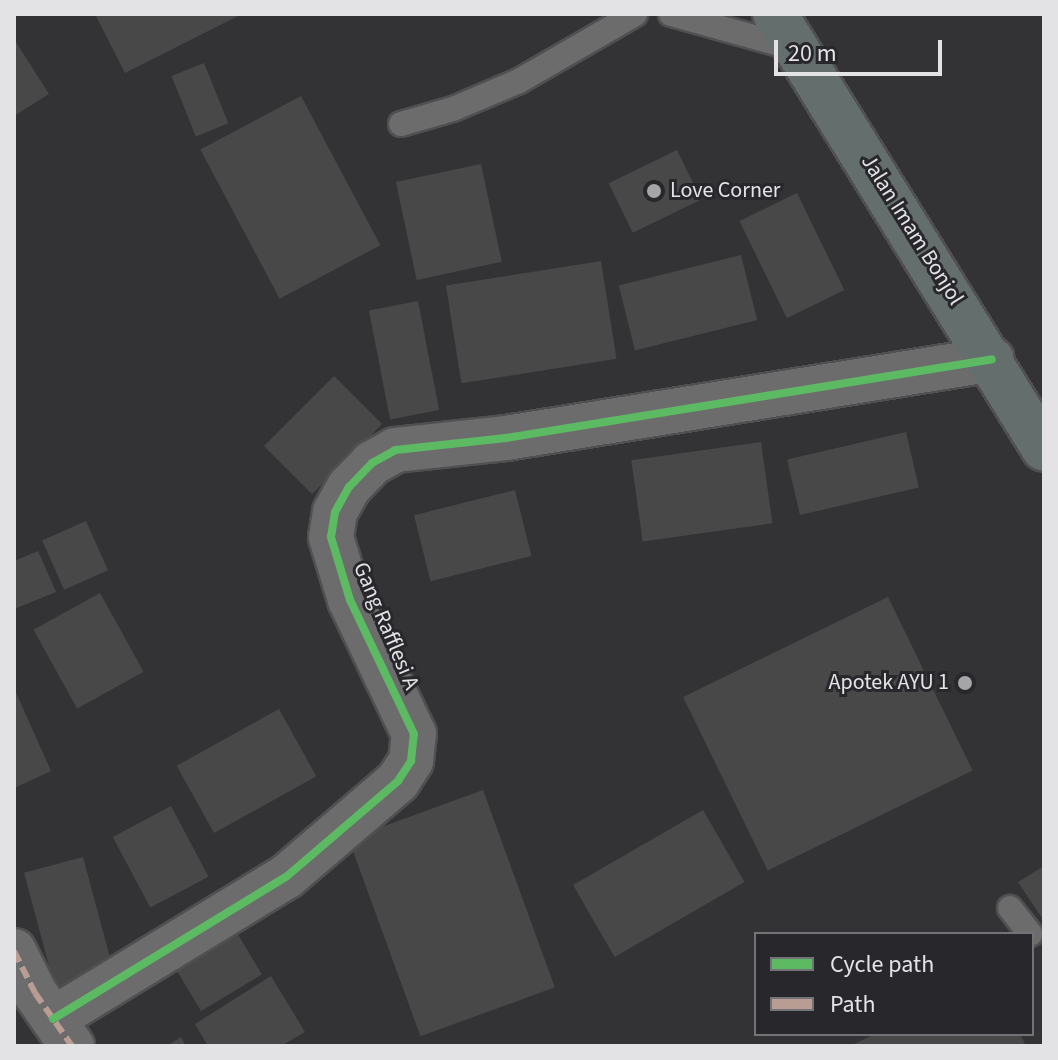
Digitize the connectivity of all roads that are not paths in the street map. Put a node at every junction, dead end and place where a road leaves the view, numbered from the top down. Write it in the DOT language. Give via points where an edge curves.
graph roads {
  1 [pos="635,14"];
  2 [pos="671,14"];
  3 [pos="788,25"];
  4 [pos="401,124"];
  5 [pos="992,359"];
  6 [pos="1044,449"];
  7 [pos="1010,908"];
  8 [pos="1028,932"];
  9 [pos="14,951"];
  10 [pos="63,1032"];
  1 -- 4 [label="lane" via="519,81"];
  2 -- 3 [label="lane"];
  3 -- 5 [label="highway, Jalan Imam Bonjol"];
  5 -- 6 [label="highway, Jalan Imam Bonjol"];
  5 -- 10 [label="street, Gang Rafflesi A" via="506,438 395,450 372,463 335,512 331,537 350,600 414,734 411,761 398,781 286,877"];
  7 -- 8 [label="lane"];
  9 -- 10 [label="street"];
}
